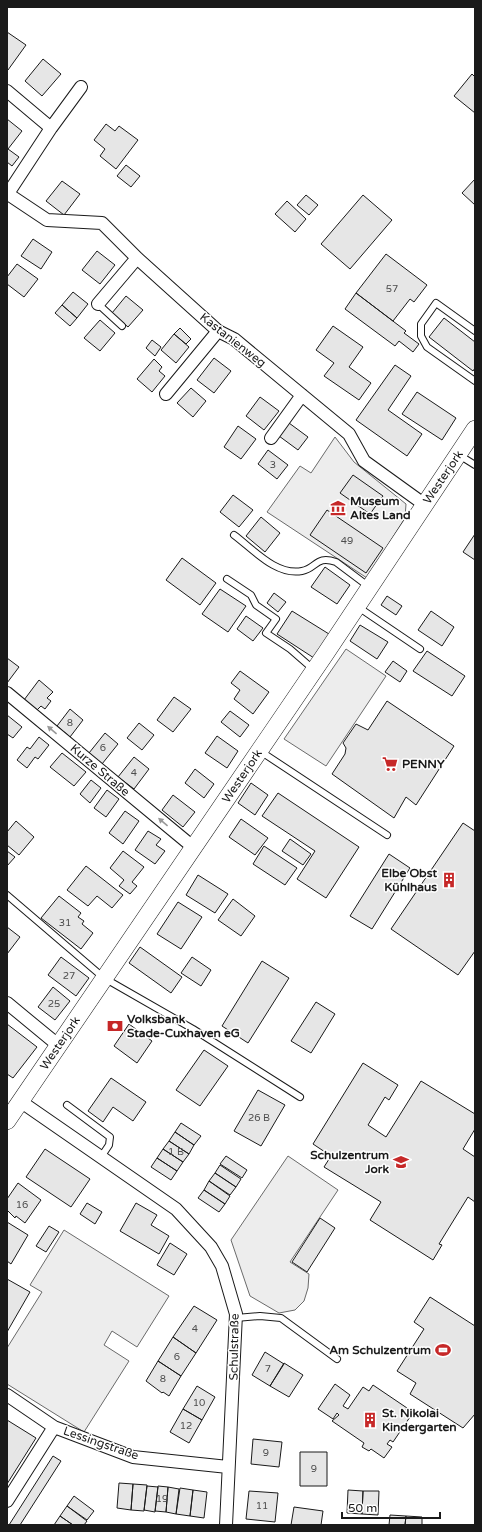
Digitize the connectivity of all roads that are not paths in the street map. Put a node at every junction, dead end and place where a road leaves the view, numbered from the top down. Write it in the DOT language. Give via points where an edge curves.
graph roads {
  1 [pos="81,87"];
  2 [pos="7,91"];
  3 [pos="51,128"];
  4 [pos="7,195"];
  5 [pos="137,258"];
  6 [pos="98,304"];
  7 [pos="122,326"];
  8 [pos="475,330"];
  9 [pos="218,331"];
  10 [pos="475,381"];
  11 [pos="166,394"];
  12 [pos="302,395"];
  13 [pos="475,429"];
  14 [pos="271,438"];
  15 [pos="458,454"];
  16 [pos="475,465"];
  17 [pos="425,505"];
  18 [pos="234,535"];
  19 [pos="227,579"];
  20 [pos="370,587"];
  21 [pos="357,607"];
  22 [pos="420,649"];
  23 [pos="314,670"];
  24 [pos="7,693"];
  25 [pos="259,750"];
  26 [pos="387,835"];
  27 [pos="193,847"];
  28 [pos="7,895"];
  29 [pos="104,978"];
  30 [pos="7,1003"];
  31 [pos="58,1045"];
  32 [pos="300,1097"];
  33 [pos="20,1101"];
  34 [pos="67,1105"];
  35 [pos="7,1121"];
  36 [pos="101,1157"];
  37 [pos="236,1318"];
  38 [pos="337,1359"];
  39 [pos="7,1395"];
  40 [pos="54,1427"];
  41 [pos="228,1467"];
  42 [pos="7,1501"];
  43 [pos="226,1525"];
  1 -- 3 [label="street"];
  2 -- 3 [label="street"];
  3 -- 4 [label="street"];
  4 -- 5 [label="street, Kastanienweg" via="47,220 102,223"];
  5 -- 6 [label="street"];
  5 -- 9 [label="street, Kastanienweg"];
  6 -- 7 [label="lane"];
  8 -- 10 [label="lane" via="436,303 420,324 421,336 427,347"];
  9 -- 11 [label="street"];
  9 -- 12 [label="street, Kastanienweg" via="234,338"];
  12 -- 14 [label="street"];
  12 -- 17 [label="street, Kastanienweg" via="349,434 364,461"];
  13 -- 15 [label="main road, Westerjork"];
  15 -- 16 [label="lane"];
  15 -- 17 [label="main road, Westerjork"];
  17 -- 20 [label="main road, Westerjork"];
  18 -- 20 [label="lane" via="280,569 302,571 317,561 331,560"];
  19 -- 23 [label="lane" via="251,595 256,605 276,618 266,633"];
  20 -- 21 [label="main road, Westerjork"];
  21 -- 22 [label="lane"];
  21 -- 23 [label="main road, Westerjork"];
  23 -- 25 [label="main road, Westerjork"];
  27 -- 24 [label="street, Kurze Straße, one-way"];
  25 -- 26 [label="lane"];
  25 -- 27 [label="main road, Westerjork"];
  27 -- 29 [label="main road, Westerjork"];
  28 -- 29 [label="lane"];
  29 -- 31 [label="main road, Westerjork"];
  29 -- 32 [label="lane" via="194,1029"];
  30 -- 31 [label="street"];
  31 -- 33 [label="main road, Westerjork"];
  33 -- 35 [label="main road, Westerjork"];
  33 -- 36 [label="street, Schulstraße"];
  34 -- 36 [label="lane" via="110,1137 109,1145"];
  36 -- 37 [label="street, Schulstraße" via="176,1208 211,1247 222,1266"];
  37 -- 38 [label="lane" via="281,1318"];
  37 -- 41 [label="street, Schulstraße"];
  39 -- 40 [label="street, Lessingstraße"];
  40 -- 41 [label="street, Lessingstraße" via="133,1457"];
  40 -- 42 [label="street"];
  41 -- 43 [label="street, Schulstraße"];
}
